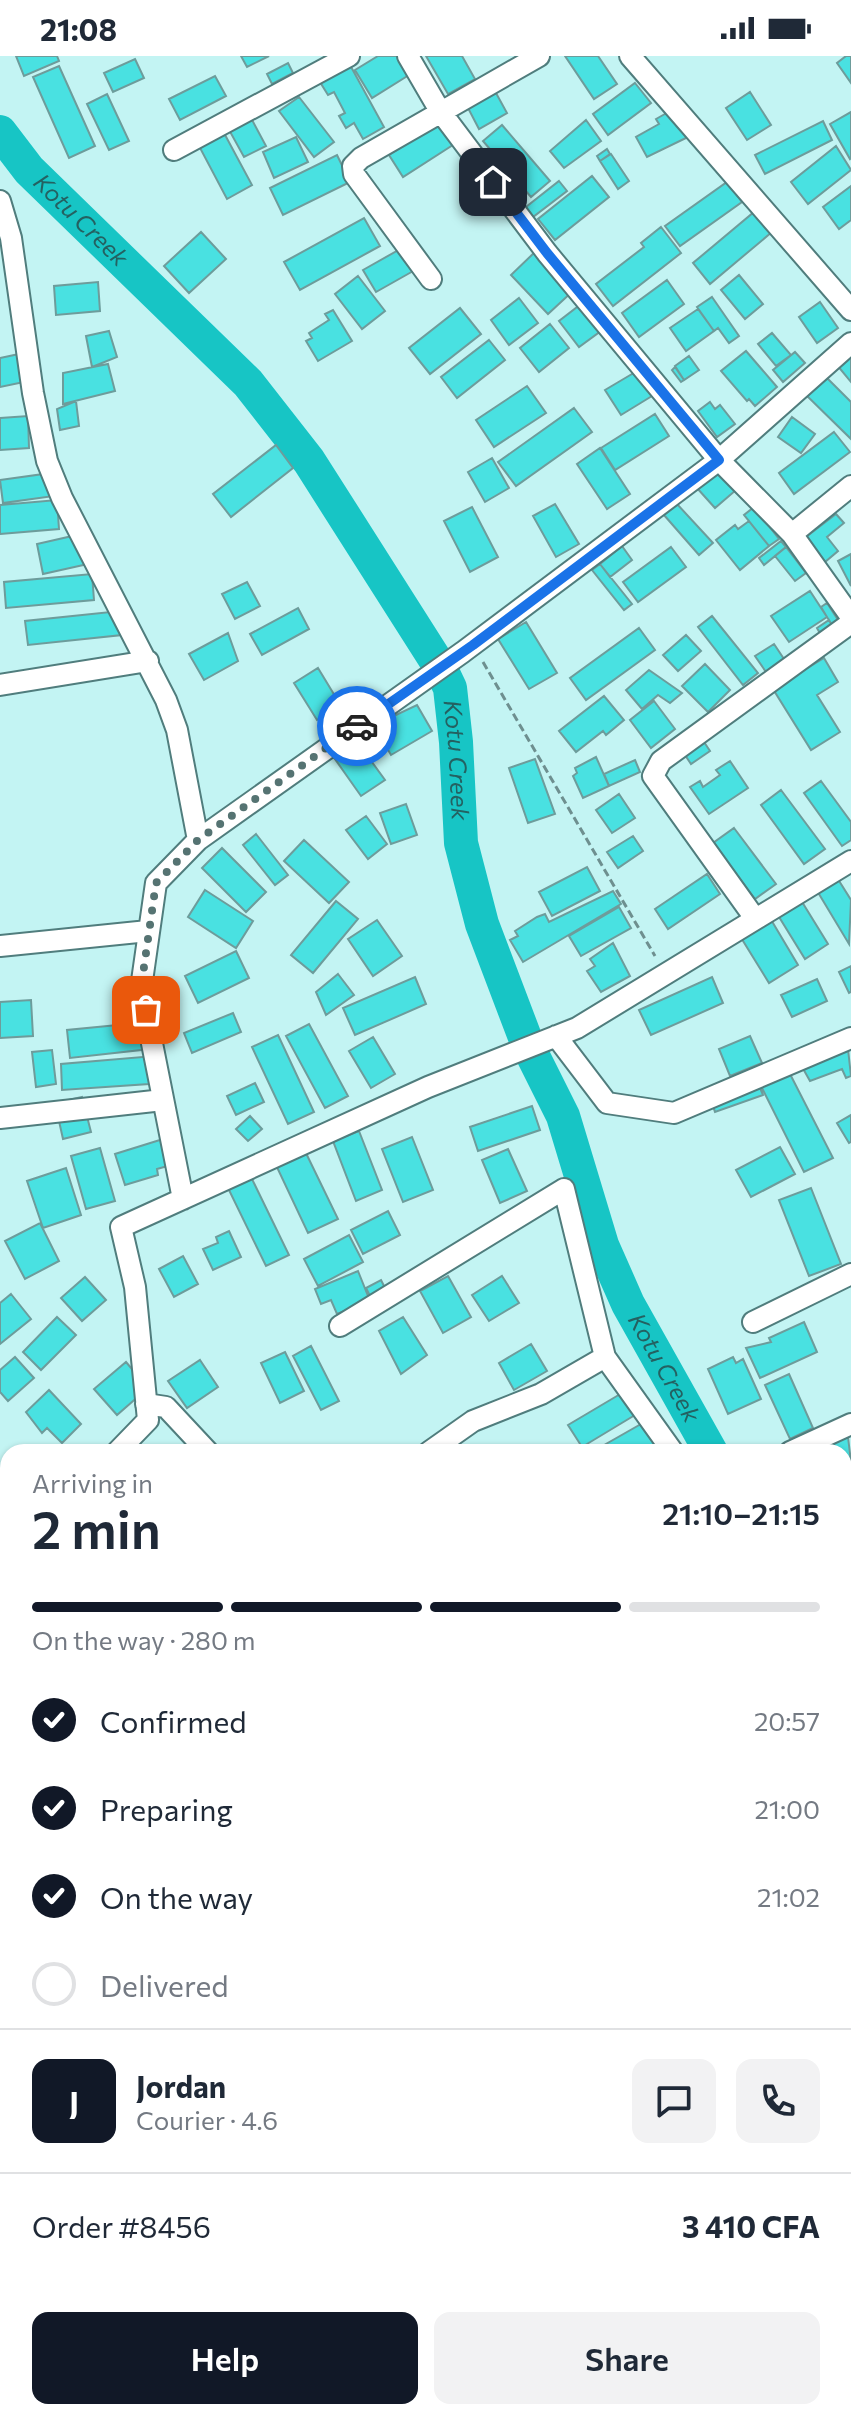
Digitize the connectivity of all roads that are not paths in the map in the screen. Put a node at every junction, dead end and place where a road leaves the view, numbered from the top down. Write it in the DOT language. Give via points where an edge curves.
graph roads {
  1 [pos="349,56"];
  2 [pos="408,56"];
  3 [pos="539,56"];
  4 [pos="630,56"];
  5 [pos="440,111"];
  6 [pos="174,150"];
  7 [pos="0,201"];
  8 [pos="431,279"];
  9 [pos="851,310"];
  10 [pos="851,343"];
  11 [pos="719,460"];
  12 [pos="851,486"];
  13 [pos="792,534"];
  14 [pos="851,617"];
  15 [pos="851,623"];
  16 [pos="148,661"];
  17 [pos="0,685"];
  18 [pos="198,840"];
  19 [pos="851,861"];
  20 [pos="754,917"];
  21 [pos="148,931"];
  22 [pos="0,946"];
  23 [pos="556,1036"];
  24 [pos="851,1038"];
  25 [pos="163,1100"];
  26 [pos="0,1118"];
  27 [pos="183,1199"];
  28 [pos="851,1274"];
  29 [pos="753,1322"];
  30 [pos="340,1326"];
  31 [pos="605,1357"];
  32 [pos="146,1404"];
  33 [pos="851,1424"];
  34 [pos="125,1444"];
  35 [pos="201,1444"];
  36 [pos="440,1444"];
  37 [pos="667,1444"];
  38 [pos="807,1444"];
  1 -- 6 [label="street"];
  2 -- 5 [label="street"];
  3 -- 5 [label="street"];
  4 -- 9 [label="street"];
  5 -- 8 [label="street" via="353,166"];
  5 -- 11 [label="street" via="547,253"];
  7 -- 16 [label="street" via="11,238 47,461"];
  10 -- 11 [label="street"];
  11 -- 13 [label="street"];
  11 -- 18 [label="street" via="473,645"];
  12 -- 13 [label="street"];
  13 -- 14 [label="street"];
  15 -- 20 [label="street" via="661,761 653,776"];
  16 -- 17 [label="street"];
  16 -- 18 [label="street" via="177,730"];
  18 -- 21 [label="street" via="156,883"];
  19 -- 20 [label="street"];
  20 -- 23 [label="street"];
  21 -- 22 [label="street"];
  21 -- 25 [label="street" via="141,988"];
  23 -- 24 [label="street" via="607,1103 674,1113"];
  23 -- 27 [label="street" via="428,1087"];
  25 -- 26 [label="street"];
  25 -- 27 [label="street"];
  27 -- 32 [label="street" via="121,1227 135,1287"];
  28 -- 29 [label="street"];
  30 -- 31 [label="street" via="564,1189"];
  31 -- 36 [label="street" via="541,1394 473,1421"];
  31 -- 37 [label="street"];
  32 -- 34 [label="street" via="148,1420"];
  32 -- 35 [label="street" via="166,1407"];
  33 -- 38 [label="street"];
}
